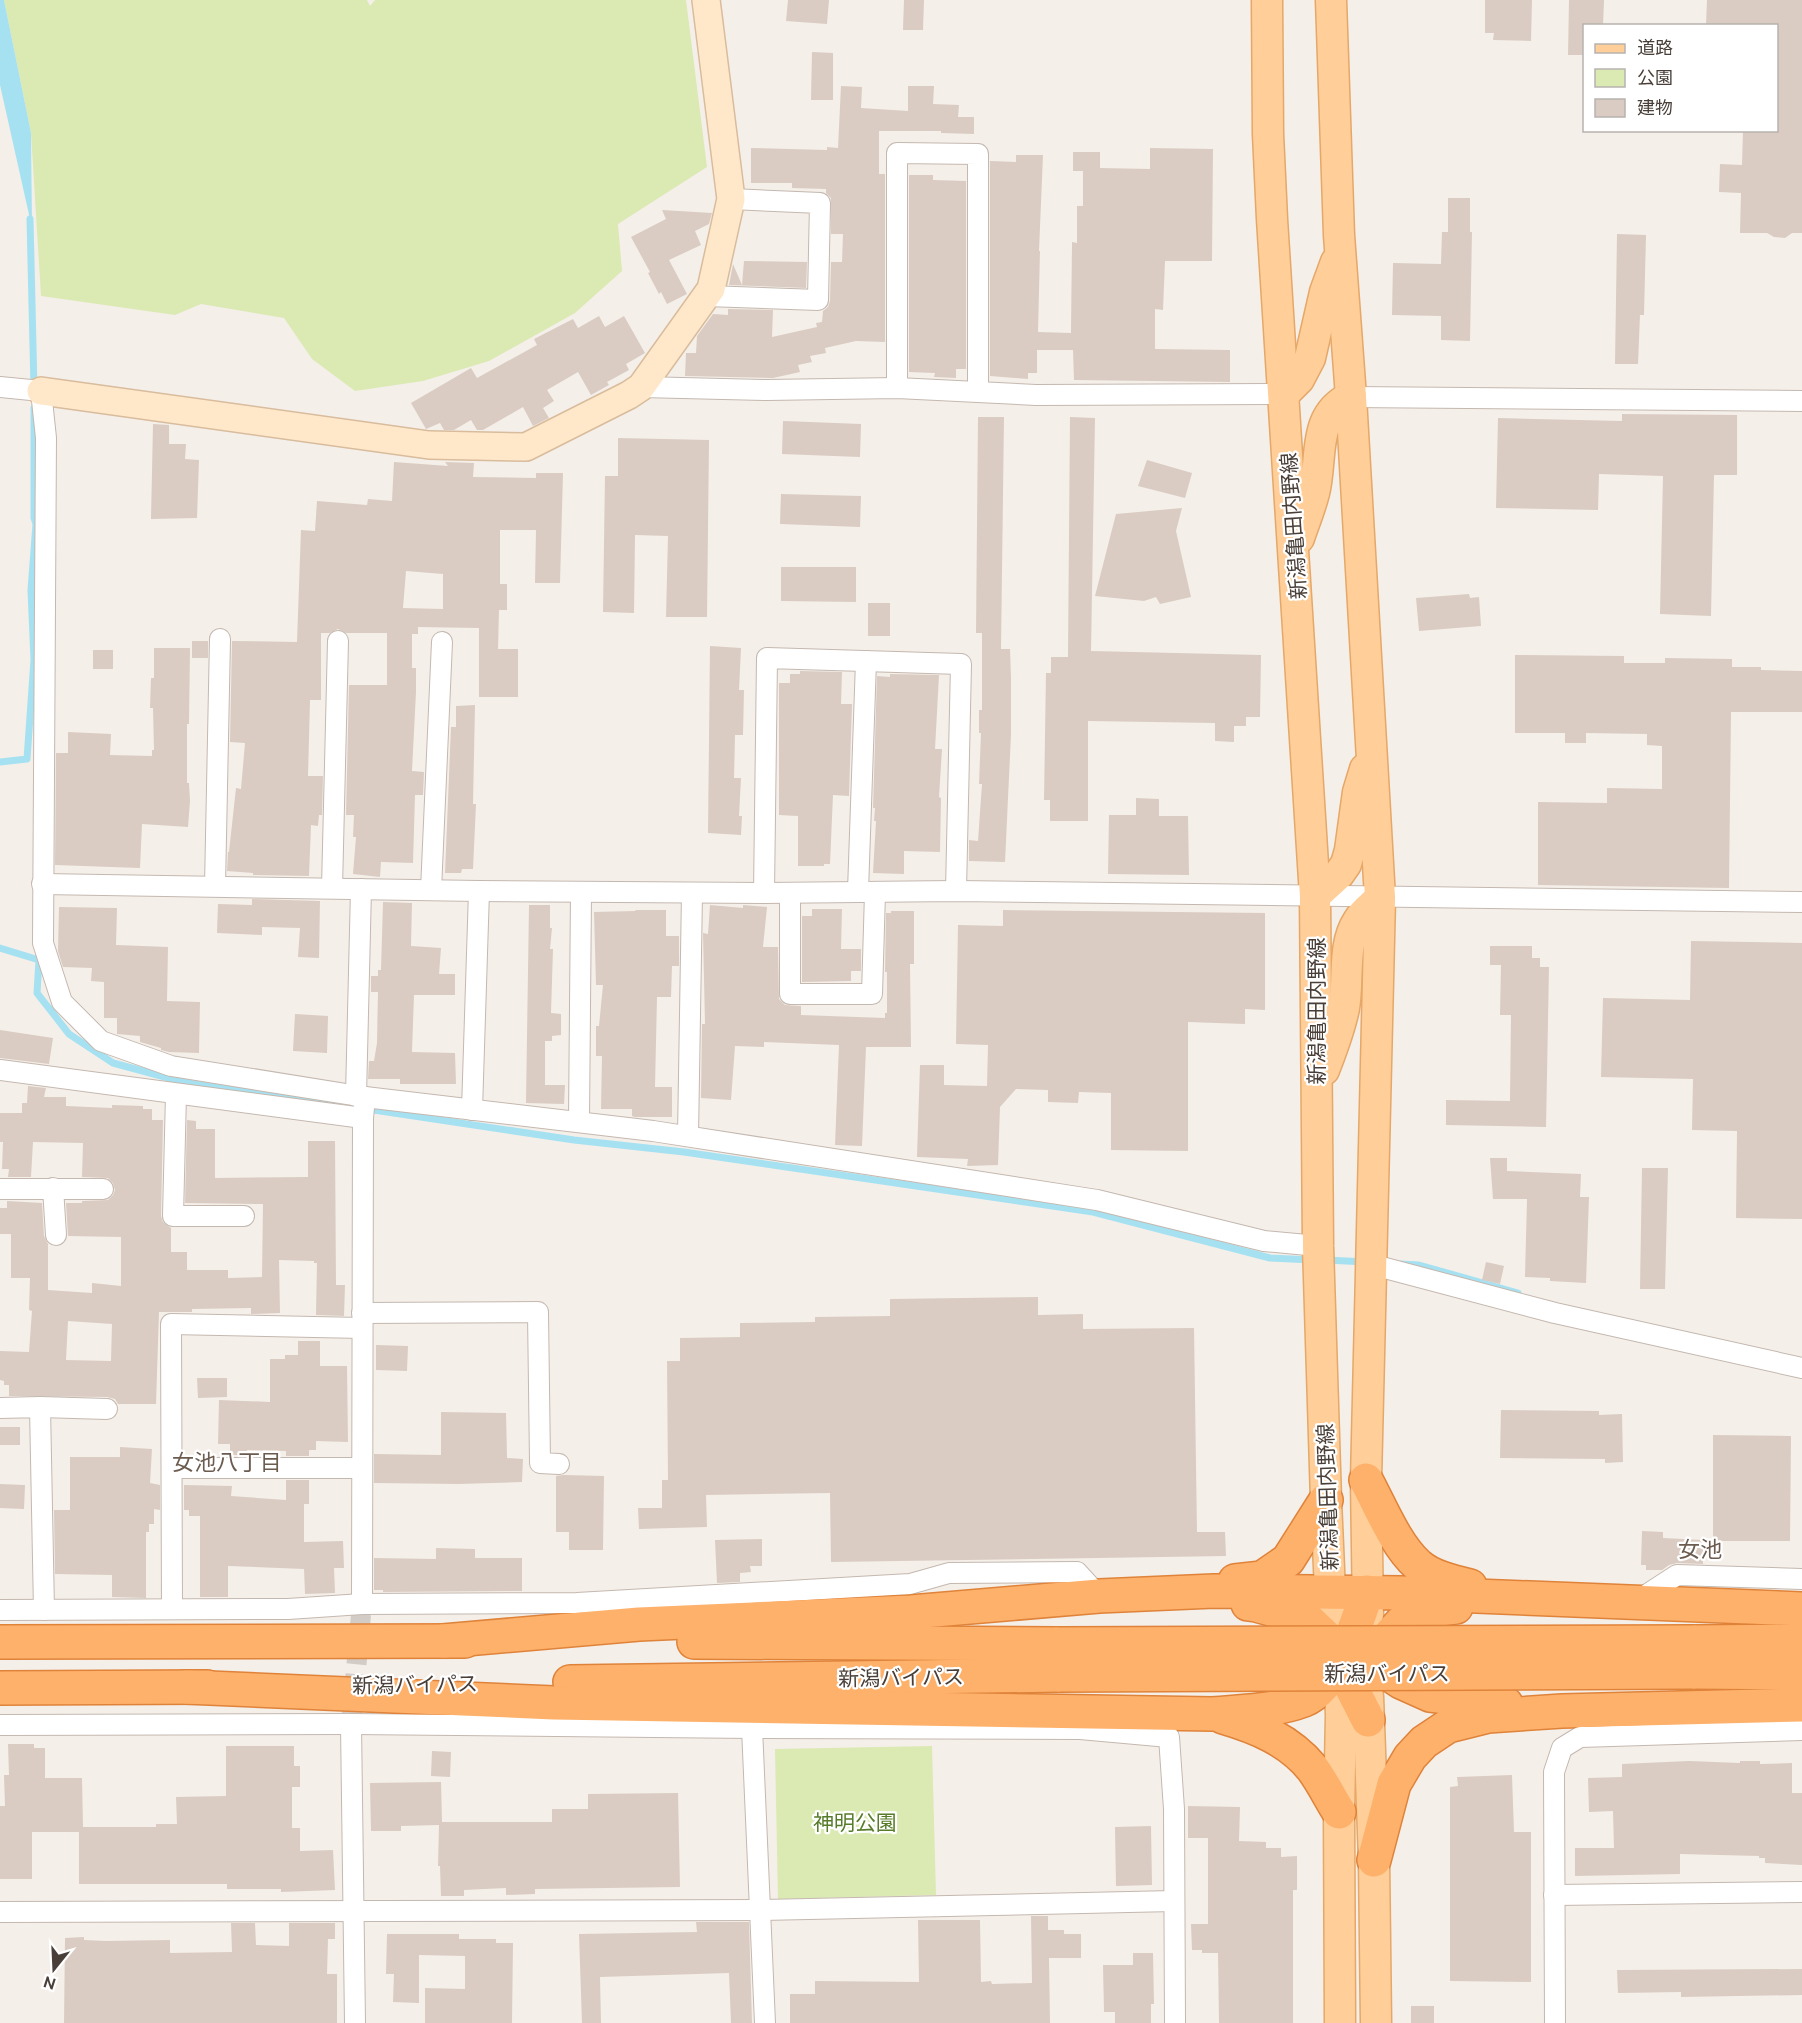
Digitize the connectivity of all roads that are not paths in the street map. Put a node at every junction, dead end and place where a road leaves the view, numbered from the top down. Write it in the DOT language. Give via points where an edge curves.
graph roads {
  1 [pos="706,0"];
  2 [pos="1267,0"];
  3 [pos="1331,0"];
  4 [pos="731,199"];
  5 [pos="1340,251"];
  6 [pos="706,296"];
  7 [pos="0,387"];
  8 [pos="641,387"];
  9 [pos="897,388"];
  10 [pos="40,391"];
  11 [pos="978,392"];
  12 [pos="1284,394"];
  13 [pos="1351,397"];
  14 [pos="1802,401"];
  15 [pos="1294,553"];
  16 [pos="220,639"];
  17 [pos="338,641"];
  18 [pos="442,642"];
  19 [pos="866,661"];
  20 [pos="1372,744"];
  21 [pos="42,884"];
  22 [pos="215,886"];
  23 [pos="332,888"];
  24 [pos="361,889"];
  25 [pos="431,890"];
  26 [pos="479,891"];
  27 [pos="956,891"];
  28 [pos="581,892"];
  29 [pos="866,892"];
  30 [pos="692,893"];
  31 [pos="764,893"];
  32 [pos="790,893"];
  33 [pos="1316,896"];
  34 [pos="1380,898"];
  35 [pos="1802,902"];
  36 [pos="0,1070"];
  37 [pos="1317,1092"];
  38 [pos="176,1094"];
  39 [pos="361,1096"];
  40 [pos="472,1110"];
  41 [pos="363,1118"];
  42 [pos="579,1122"];
  43 [pos="688,1136"];
  44 [pos="53,1188"];
  45 [pos="0,1189"];
  46 [pos="103,1189"];
  47 [pos="244,1216"];
  48 [pos="56,1235"];
  49 [pos="1318,1246"];
  50 [pos="1370,1264"];
  51 [pos="362,1321"];
  52 [pos="1802,1368"];
  53 [pos="40,1407"];
  54 [pos="0,1408"];
  55 [pos="107,1408"];
  56 [pos="559,1464"];
  57 [pos="172,1468"];
  58 [pos="362,1468"];
  59 [pos="1366,1480"];
  60 [pos="1326,1500"];
  61 [pos="1802,1578"];
  62 [pos="1330,1591"];
  63 [pos="1367,1592"];
  64 [pos="1100,1596"];
  65 [pos="1521,1598"];
  66 [pos="1635,1602"];
  67 [pos="362,1604"];
  68 [pos="1802,1609"];
  69 [pos="0,1610"];
  70 [pos="44,1610"];
  71 [pos="172,1610"];
  72 [pos="442,1641"];
  73 [pos="1802,1641"];
  74 [pos="0,1642"];
  75 [pos="1692,1657"];
  76 [pos="1059,1659"];
  77 [pos="1802,1673"];
  78 [pos="1353,1680"];
  79 [pos="186,1687"];
  80 [pos="0,1688"];
  81 [pos="1802,1705"];
  82 [pos="1562,1711"];
  83 [pos="1213,1714"];
  84 [pos="351,1724"];
  85 [pos="0,1725"];
  86 [pos="752,1728"];
  87 [pos="1802,1730"];
  88 [pos="1339,1812"];
  89 [pos="1374,1860"];
  90 [pos="1802,1892"];
  91 [pos="1554,1895"];
  92 [pos="1174,1901"];
  93 [pos="354,1910"];
  94 [pos="760,1910"];
  95 [pos="0,1912"];
  96 [pos="355,2023"];
  97 [pos="765,2023"];
  98 [pos="1175,2023"];
  99 [pos="1340,2023"];
  100 [pos="1376,2023"];
  101 [pos="1555,2023"];
  1 -- 4 [label="street"];
  2 -- 12 [label="main road, 新潟亀田内野線" via="1268,134"];
  3 -- 5 [label="main road, 新潟亀田内野線"];
  4 -- 6 [label="street" via="711,289"];
  4 -- 6 [label="street" via="820,202 818,300"];
  5 -- 12 [label="main road" via="1325,292 1310,358 1299,379"];
  5 -- 13 [label="main road, 新潟亀田内野線"];
  6 -- 8 [label="street"];
  7 -- 10 [label="street"];
  8 -- 9 [label="street"];
  8 -- 10 [label="street" via="526,447 429,445"];
  9 -- 11 [label="street"];
  9 -- 11 [label="street" via="897,153 978,154"];
  10 -- 21 [label="street" via="46,438"];
  11 -- 12 [label="street"];
  12 -- 15 [label="main road, 新潟亀田内野線"];
  13 -- 14 [label="street"];
  13 -- 15 [label="main road" via="1334,407 1328,416 1321,437 1314,493"];
  13 -- 20 [label="main road, 新潟亀田内野線"];
  15 -- 33 [label="main road, 新潟亀田内野線"];
  16 -- 22 [label="street"];
  17 -- 23 [label="street"];
  18 -- 25 [label="street"];
  19 -- 27 [label="street" via="961,664"];
  19 -- 29 [label="street"];
  19 -- 31 [label="street" via="767,658"];
  20 -- 33 [label="main road" via="1358,792 1346,864"];
  20 -- 34 [label="main road, 新潟亀田内野線"];
  21 -- 22 [label="street"];
  21 -- 39 [label="street" via="43,943 62,1002 101,1041 171,1066"];
  22 -- 23 [label="street"];
  23 -- 24 [label="street"];
  24 -- 25 [label="street"];
  24 -- 39 [label="street"];
  25 -- 26 [label="street"];
  26 -- 28 [label="street"];
  26 -- 40 [label="street"];
  27 -- 29 [label="street"];
  27 -- 33 [label="street"];
  28 -- 30 [label="street"];
  28 -- 42 [label="street"];
  29 -- 32 [label="street"];
  29 -- 32 [label="street" via="872,994 790,994"];
  30 -- 31 [label="street"];
  30 -- 43 [label="street"];
  31 -- 32 [label="street"];
  33 -- 34 [label="street"];
  33 -- 37 [label="main road, 新潟亀田内野線"];
  34 -- 35 [label="street"];
  34 -- 37 [label="main road" via="1353,929 1341,1024"];
  34 -- 50 [label="main road, 新潟亀田内野線"];
  36 -- 38 [label="street"];
  37 -- 49 [label="main road, 新潟亀田内野線"];
  38 -- 41 [label="street"];
  38 -- 47 [label="street" via="173,1216"];
  39 -- 40 [label="street"];
  39 -- 41 [label="street"];
  40 -- 42 [label="street"];
  41 -- 51 [label="street"];
  42 -- 43 [label="street"];
  43 -- 49 [label="street" via="1097,1200 1264,1241"];
  44 -- 45 [label="street"];
  44 -- 46 [label="street"];
  44 -- 48 [label="street"];
  49 -- 60 [label="main road, 新潟亀田内野線"];
  50 -- 52 [label="street" via="1555,1313"];
  50 -- 59 [label="main road, 新潟亀田内野線"];
  51 -- 56 [label="street" via="538,1312 540,1463"];
  51 -- 57 [label="street" via="171,1324"];
  51 -- 58 [label="street"];
  53 -- 54 [label="street"];
  53 -- 55 [label="street"];
  53 -- 70 [label="street"];
  57 -- 58 [label="street"];
  57 -- 71 [label="street"];
  58 -- 67 [label="street"];
  59 -- 63 [label="main road, 新潟亀田内野線"];
  59 -- 65 [label="highway" via="1401,1544 1418,1566 1449,1581"];
  60 -- 62 [label="main road, 新潟亀田内野線"];
  60 -- 64 [label="highway" via="1288,1560 1262,1578"];
  61 -- 66 [label="street" via="1677,1575"];
  62 -- 63 [label="highway"];
  62 -- 64 [label="highway"];
  62 -- 78 [label="highway"];
  63 -- 65 [label="highway"];
  63 -- 78 [label="highway"];
  64 -- 67 [label="street" via="1077,1572 1030,1572 949,1573 910,1584 577,1603"];
  64 -- 72 [label="highway" via="910,1612 639,1624"];
  64 -- 78 [label="highway" via="1256,1605 1307,1619 1326,1637"];
  65 -- 66 [label="highway"];
  65 -- 78 [label="highway" via="1423,1611 1402,1622"];
  66 -- 68 [label="highway"];
  67 -- 71 [label="street"];
  69 -- 70 [label="street"];
  70 -- 71 [label="street"];
  72 -- 74 [label="highway, 新潟バイパス"];
  72 -- 76 [label="highway, 新潟バイパス"];
  73 -- 75 [label="highway, 新潟バイパス"];
  75 -- 76 [label="highway, 新潟バイパス, bridge"];
  75 -- 77 [label="highway, 新潟バイパス"];
  76 -- 79 [label="highway, 新潟バイパス"];
  78 -- 82 [label="highway" via="1383,1670 1430,1695"];
  78 -- 83 [label="highway" via="1323,1685 1306,1699 1274,1709"];
  78 -- 88 [label="main road"];
  78 -- 89 [label="main road"];
  79 -- 80 [label="highway, 新潟バイパス"];
  79 -- 83 [label="highway" via="554,1703"];
  81 -- 82 [label="highway"];
  82 -- 89 [label="highway" via="1488,1716 1448,1726 1424,1742 1394,1784"];
  83 -- 88 [label="highway" via="1252,1726 1289,1745 1312,1768"];
  84 -- 85 [label="street"];
  84 -- 86 [label="street"];
  84 -- 93 [label="street"];
  86 -- 92 [label="street" via="1080,1729 1169,1737"];
  86 -- 94 [label="street"];
  87 -- 91 [label="street" via="1580,1737 1562,1748 1554,1772"];
  88 -- 99 [label="main road"];
  89 -- 100 [label="main road"];
  90 -- 91 [label="street"];
  91 -- 101 [label="street"];
  92 -- 94 [label="street"];
  92 -- 98 [label="street"];
  93 -- 94 [label="street"];
  93 -- 95 [label="street"];
  93 -- 96 [label="street"];
  94 -- 97 [label="street"];
}
